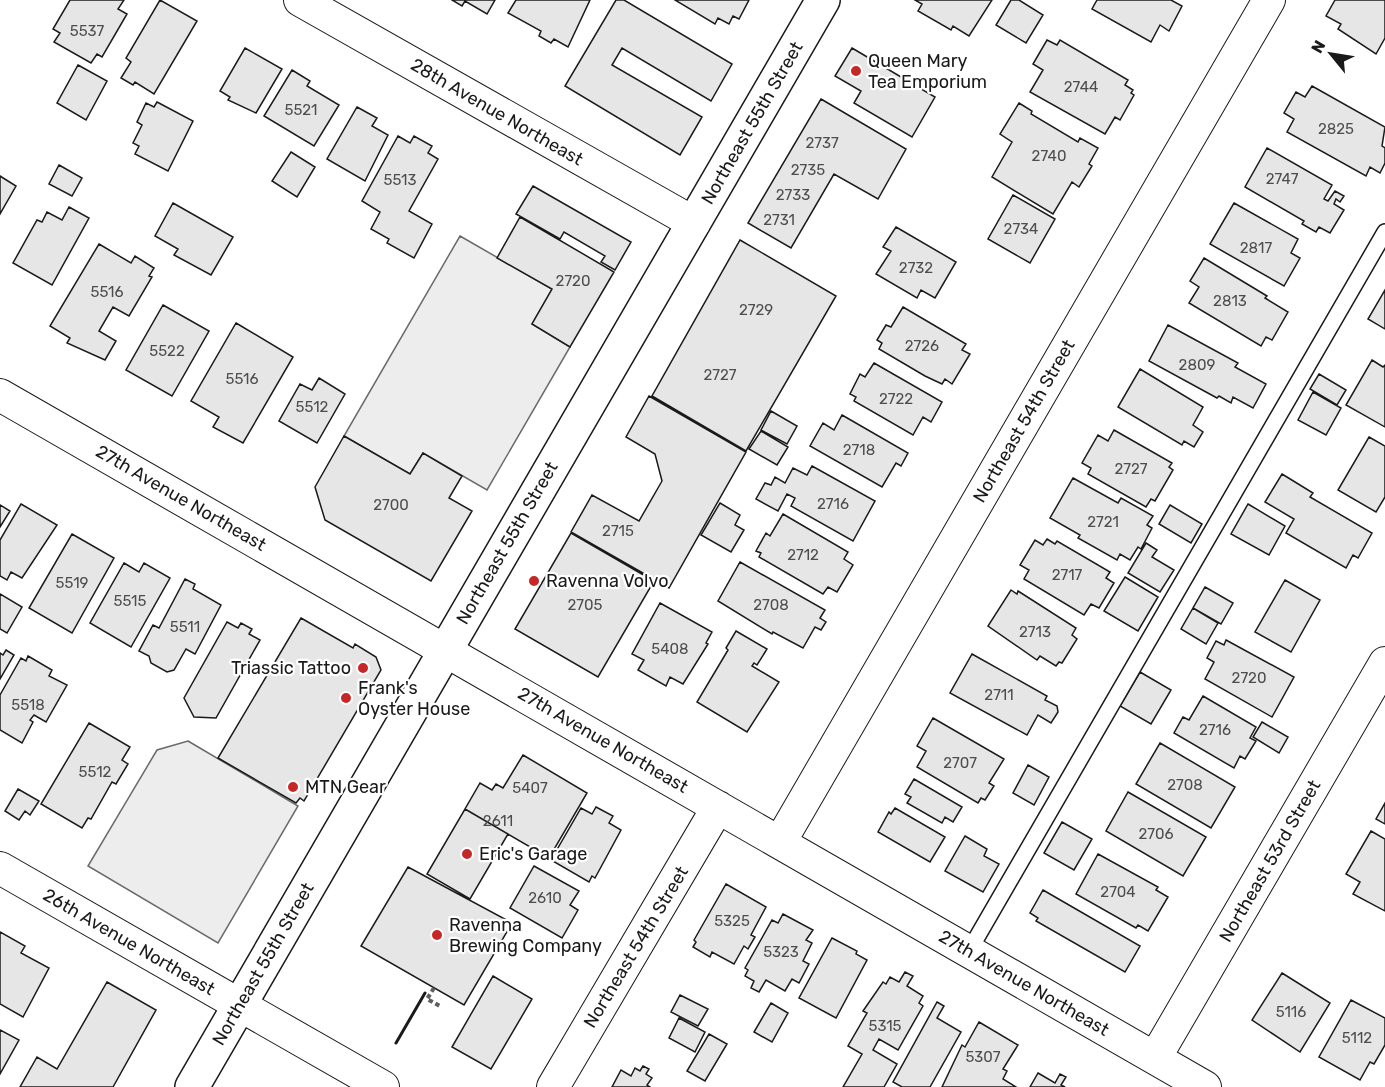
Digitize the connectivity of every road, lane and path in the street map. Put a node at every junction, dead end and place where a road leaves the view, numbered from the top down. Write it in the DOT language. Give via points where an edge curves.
graph roads {
  1 [pos="300,0"];
  2 [pos="823,0"];
  3 [pos="1269,0"];
  4 [pos="694,223"];
  5 [pos="1385,232"];
  6 [pos="0,395"];
  7 [pos="446,649"];
  8 [pos="1385,663"];
  9 [pos="718,807"];
  10 [pos="780,842"];
  11 [pos="0,868"];
  12 [pos="969,951"];
  13 [pos="434,988"];
  14 [pos="240,1005"];
  15 [pos="440,1006"];
  16 [pos="1155,1059"];
  17 [pos="192,1087"];
  18 [pos="383,1087"];
  19 [pos="553,1087"];
  20 [pos="1205,1087"];
  1 -- 4 [label="street, 28th Avenue Northeast"];
  2 -- 4 [label="main road, Northeast 55th Street"];
  3 -- 10 [label="street, Northeast 54th Street"];
  4 -- 7 [label="main road, Northeast 55th Street"];
  5 -- 12 [label="lane"];
  6 -- 7 [label="street, 27th Avenue Northeast"];
  7 -- 9 [label="street, 27th Avenue Northeast"];
  7 -- 14 [label="main road, Northeast 55th Street"];
  8 -- 16 [label="street, Northeast 53rd Street"];
  9 -- 10 [label="street, 27th Avenue Northeast"];
  9 -- 19 [label="street, Northeast 54th Street"];
  10 -- 12 [label="street, 27th Avenue Northeast"];
  11 -- 14 [label="street, 26th Avenue Northeast"];
  12 -- 16 [label="street, 27th Avenue Northeast"];
  13 -- 15 [label="path" via="427,999"];
  14 -- 17 [label="main road, Northeast 55th Street"];
  14 -- 18 [label="street, 26th Avenue Northeast"];
  16 -- 20 [label="street, 27th Avenue Northeast"];
}
